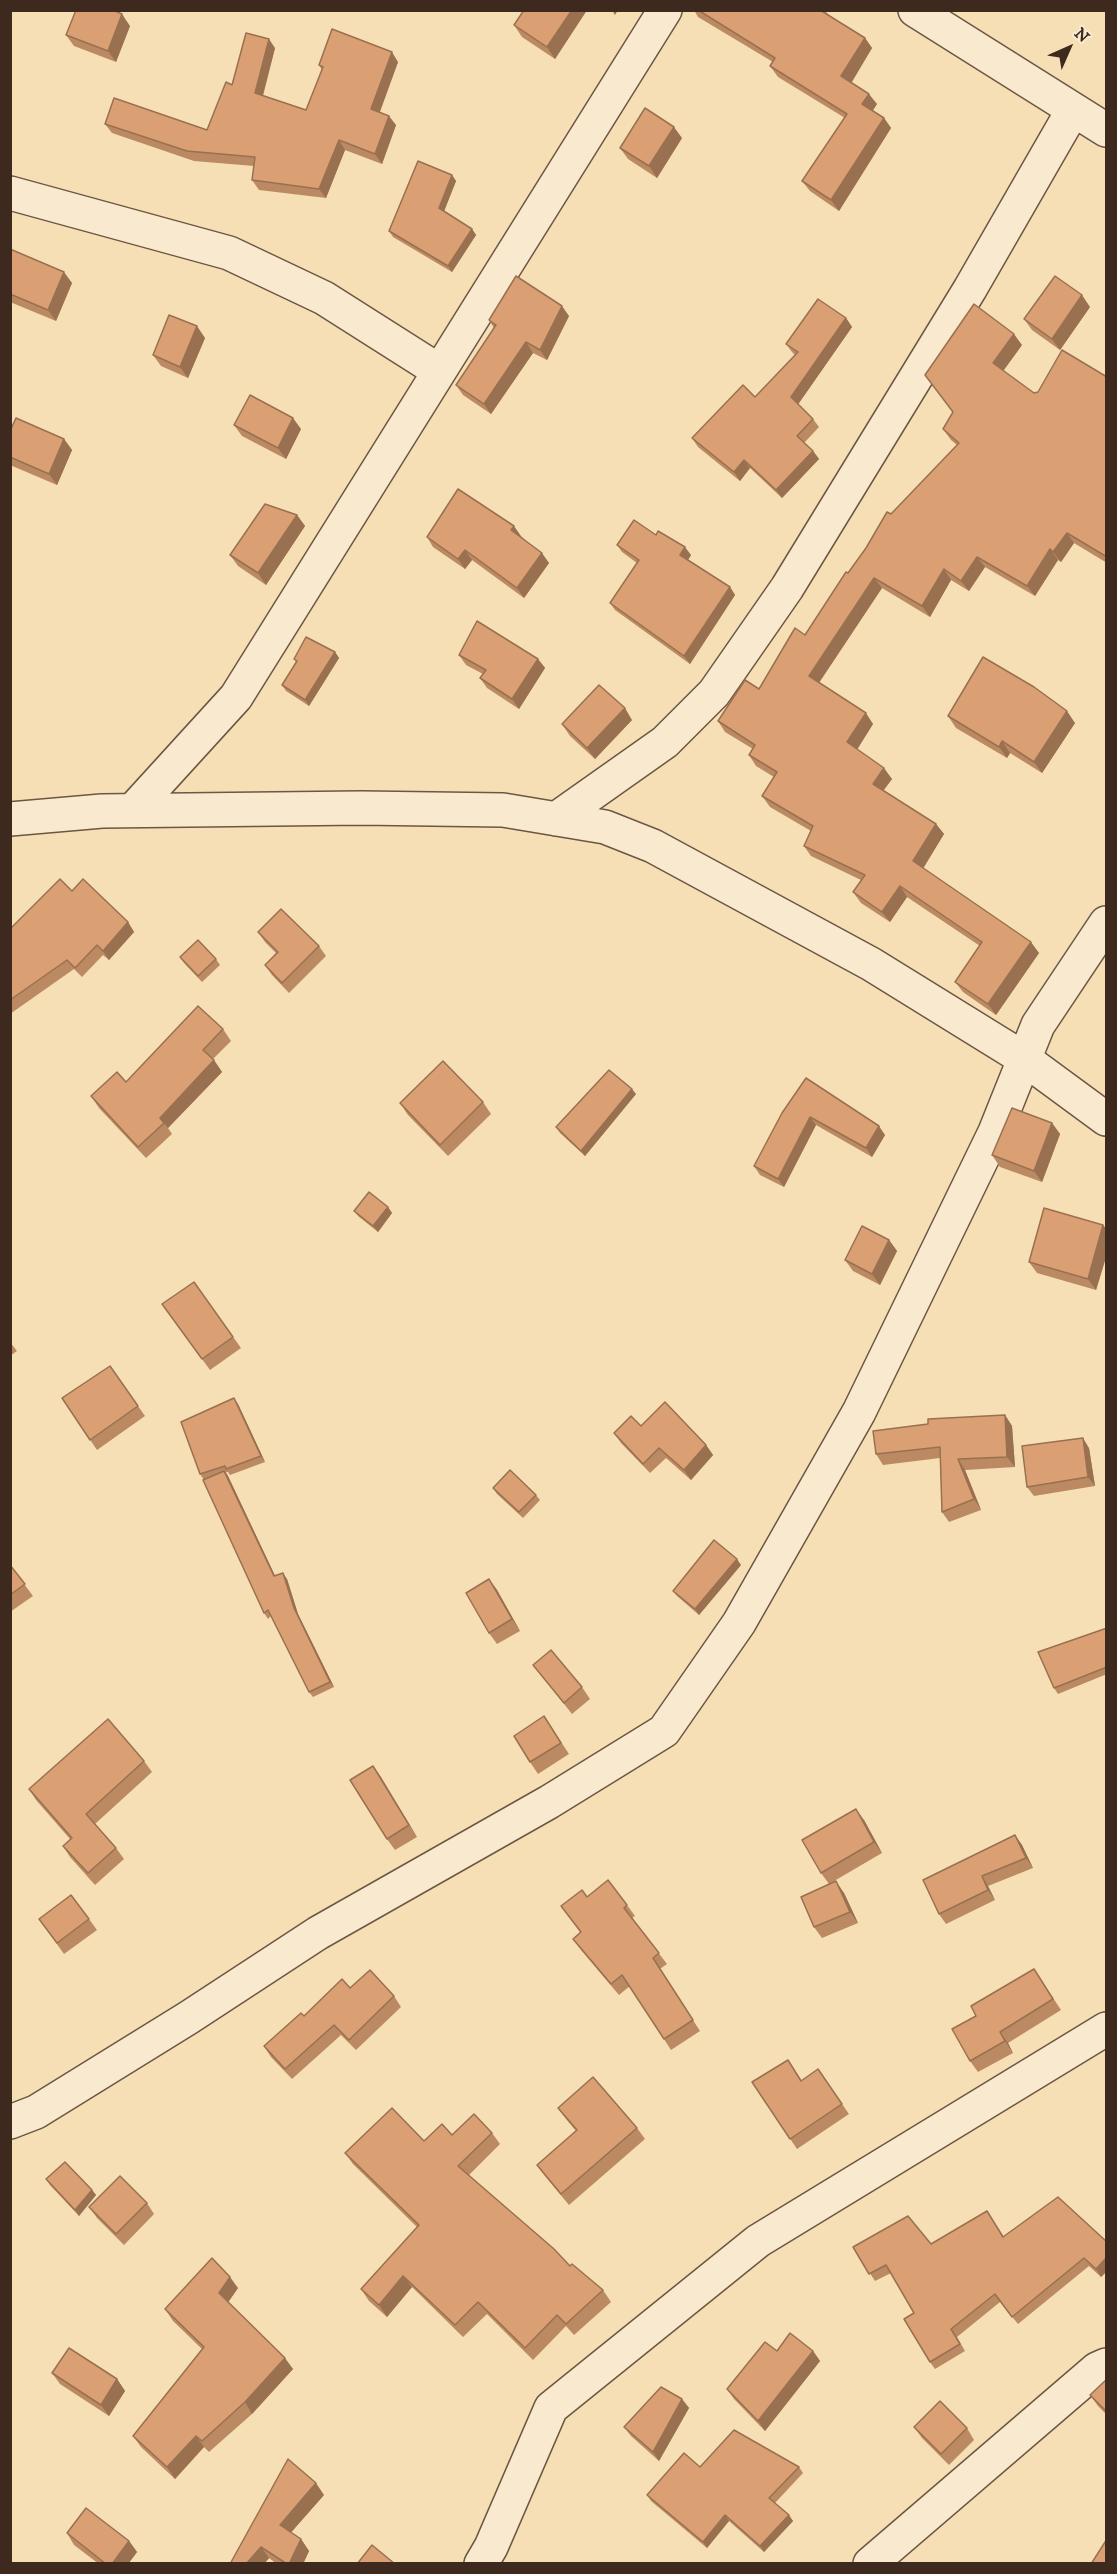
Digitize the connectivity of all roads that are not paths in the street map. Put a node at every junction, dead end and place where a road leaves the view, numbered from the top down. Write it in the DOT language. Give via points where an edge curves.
graph roads {
  1 [pos="666,10"];
  2 [pos="915,10"];
  3 [pos="1073,110"];
  4 [pos="1107,130"];
  5 [pos="10,193"];
  6 [pos="439,371"];
  7 [pos="133,810"];
  8 [pos="10,819"];
  9 [pos="556,819"];
  10 [pos="1107,923"];
  11 [pos="1023,1058"];
  12 [pos="1107,1119"];
  13 [pos="1107,2029"];
  14 [pos="10,2122"];
  15 [pos="1107,2366"];
  16 [pos="481,2564"];
  17 [pos="870,2564"];
  1 -- 6 [label="street"];
  2 -- 3 [label="street"];
  3 -- 4 [label="street"];
  3 -- 9 [label="street" via="970,289 794,578 714,693 665,742"];
  5 -- 6 [label="street" via="229,253 324,298"];
  6 -- 7 [label="street" via="236,697"];
  7 -- 8 [label="street"];
  7 -- 9 [label="street" via="503,810"];
  9 -- 11 [label="street" via="605,827 653,846 871,964"];
  10 -- 11 [label="street" via="1038,1025"];
  11 -- 12 [label="street"];
  11 -- 14 [label="street" via="995,1132 859,1412 739,1623 664,1731 549,1802 318,1933 36,2112"];
  13 -- 16 [label="street" via="758,2241 551,2408"];
  15 -- 17 [label="street" via="1097,2369"];
}
